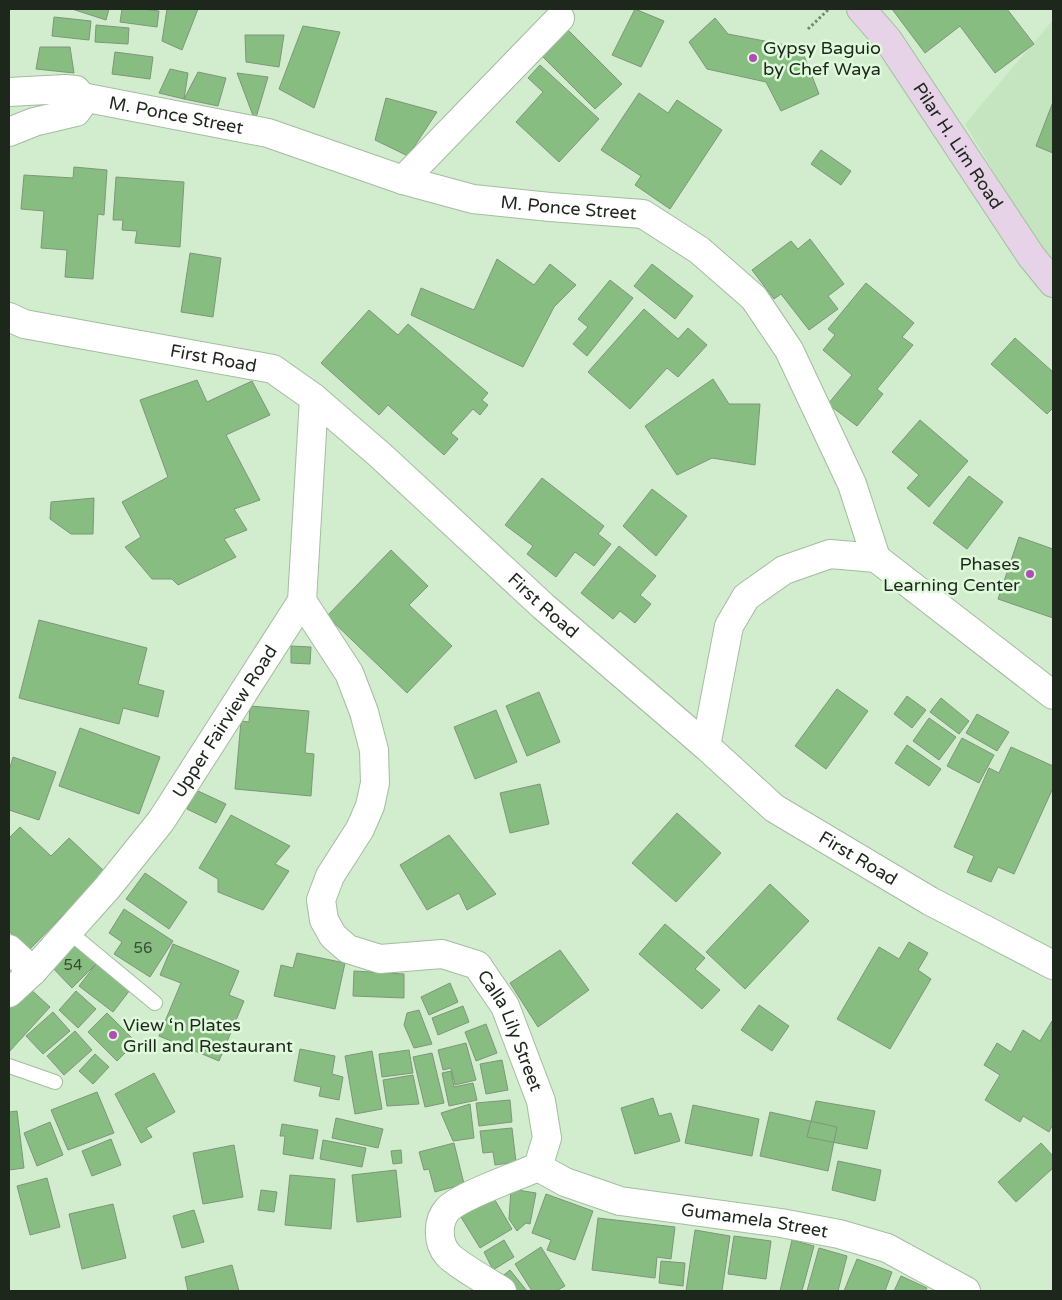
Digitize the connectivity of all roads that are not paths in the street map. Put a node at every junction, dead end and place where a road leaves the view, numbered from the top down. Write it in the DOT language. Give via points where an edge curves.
graph roads {
  1 [pos="861,9"];
  2 [pos="560,18"];
  3 [pos="9,92"];
  4 [pos="82,97"];
  5 [pos="9,132"];
  6 [pos="403,180"];
  7 [pos="1053,283"];
  8 [pos="9,317"];
  9 [pos="314,398"];
  10 [pos="876,558"];
  11 [pos="302,601"];
  12 [pos="1053,694"];
  13 [pos="706,746"];
  14 [pos="68,931"];
  15 [pos="9,949"];
  16 [pos="1053,965"];
  17 [pos="33,971"];
  18 [pos="9,992"];
  19 [pos="155,1003"];
  20 [pos="9,1066"];
  21 [pos="55,1082"];
  22 [pos="538,1167"];
  23 [pos="502,1291"];
  24 [pos="966,1291"];
  1 -- 7 [label="main road, Pilar H. Lim Road" via="888,40 1031,256"];
  2 -- 6 [label="street"];
  3 -- 4 [label="street, M. Ponce Street" via="65,89 76,90"];
  4 -- 5 [label="street" via="76,112"];
  4 -- 6 [label="street, M. Ponce Street" via="268,133"];
  6 -- 10 [label="street, M. Ponce Street" via="474,199 643,214 699,250 754,298 789,350 852,484"];
  8 -- 9 [label="street, First Road" via="24,324 273,369"];
  9 -- 11 [label="street, Upper Fairview Road"];
  9 -- 13 [label="street, First Road" via="544,607"];
  10 -- 12 [label="street"];
  10 -- 13 [label="street" via="830,554 784,570 746,597 729,626"];
  11 -- 14 [label="street, Upper Fairview Road" via="161,821"];
  11 -- 22 [label="street, Calla Lily Street" via="349,673 374,750 375,782 370,806 360,829 330,876 321,900 324,920 333,936 348,949 380,959 442,954 477,965 505,1006 541,1101 547,1138"];
  13 -- 16 [label="street, First Road" via="774,808 930,901"];
  14 -- 17 [label="street, Upper Fairview Road"];
  14 -- 19 [label="lane"];
  15 -- 17 [label="street"];
  17 -- 18 [label="street, Upper Fairview Road"];
  20 -- 21 [label="lane"];
  22 -- 23 [label="street" via="467,1198 449,1209 441,1221 439,1237 447,1254"];
  22 -- 24 [label="street, Gumamela Street" via="565,1182 620,1201 839,1234 887,1248"];
}
